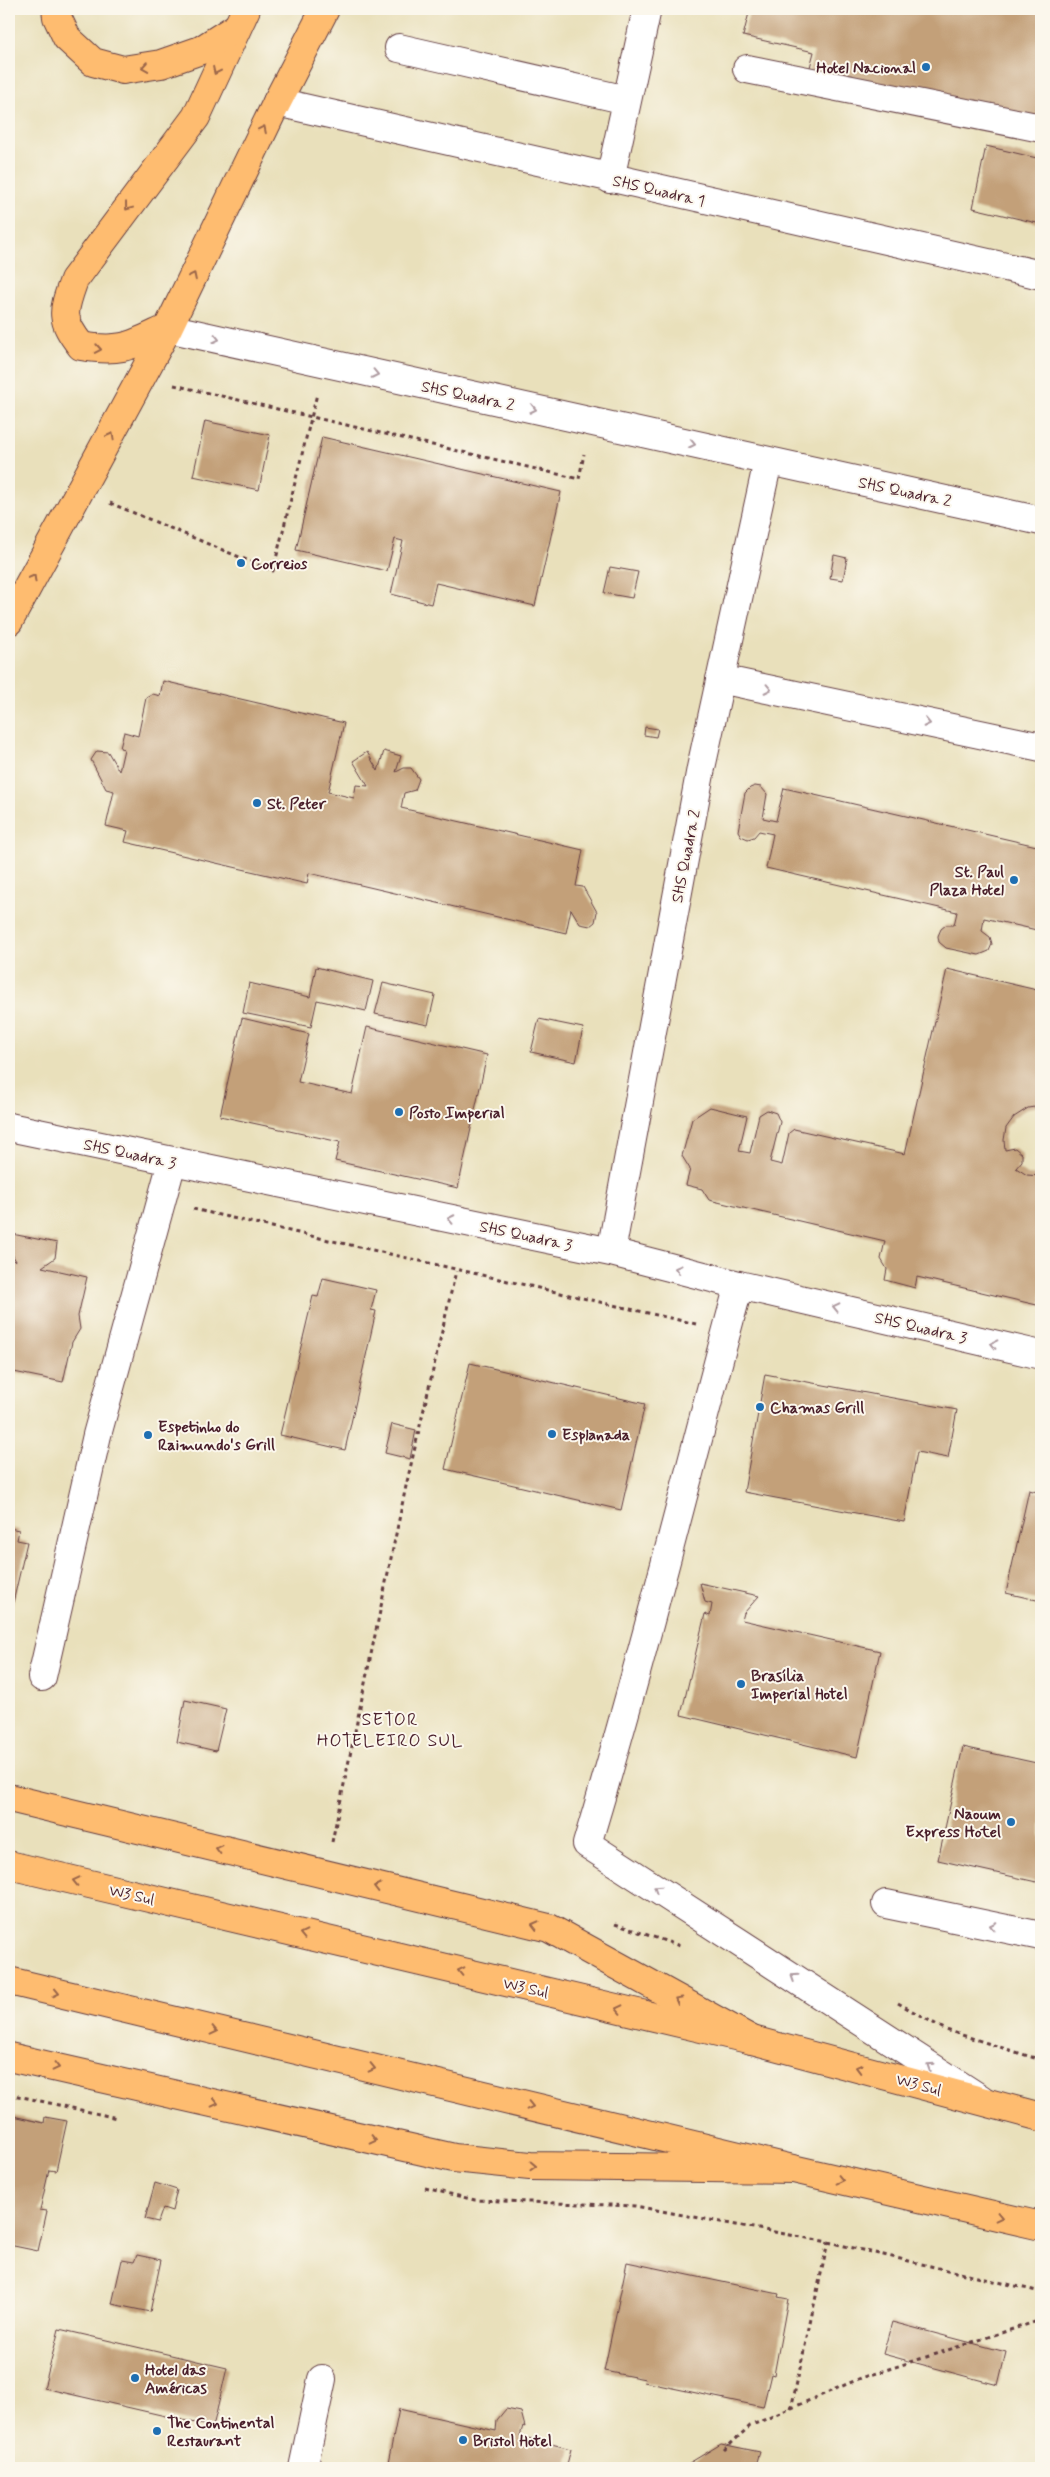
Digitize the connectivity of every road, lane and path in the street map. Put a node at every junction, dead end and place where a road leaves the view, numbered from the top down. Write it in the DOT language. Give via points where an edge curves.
graph roads {
  1 [pos="56,9"];
  2 [pos="325,9"];
  3 [pos="647,9"];
  4 [pos="241,18"];
  5 [pos="399,48"];
  6 [pos="747,69"];
  7 [pos="626,100"];
  8 [pos="277,102"];
  9 [pos="1041,128"];
  10 [pos="610,179"];
  11 [pos="1041,275"];
  12 [pos="168,328"];
  13 [pos="324,363"];
  14 [pos="142,378"];
  15 [pos="311,417"];
  16 [pos="591,422"];
  17 [pos="768,461"];
  18 [pos="81,491"];
  19 [pos="1041,521"];
  20 [pos="9,621"];
  21 [pos="720,679"];
  22 [pos="1041,747"];
  23 [pos="9,1127"];
  24 [pos="172,1162"];
  25 [pos="160,1201"];
  26 [pos="611,1252"];
  27 [pos="456,1271"];
  28 [pos="739,1285"];
  29 [pos="726,1331"];
  30 [pos="1041,1356"];
  31 [pos="42,1677"];
  32 [pos="9,1798"];
  33 [pos="331,1845"];
  34 [pos="9,1865"];
  35 [pos="886,1904"];
  36 [pos="1041,1936"];
  37 [pos="9,1981"];
  38 [pos="752,2040"];
  39 [pos="9,2057"];
  40 [pos="986,2102"];
  41 [pos="1041,2117"];
  42 [pos="793,2169"];
  43 [pos="1041,2226"];
  44 [pos="828,2242"];
  45 [pos="1041,2320"];
  46 [pos="322,2379"];
  47 [pos="791,2409"];
  48 [pos="724,2450"];
  49 [pos="303,2468"];
  4 -- 1 [label="main road, one-way" via="201,50 160,64 123,70 92,62 67,38"];
  2 -- 8 [label="main road"];
  3 -- 7 [label="street"];
  4 -- 12 [label="main road, one-way" via="196,117 74,280 64,309 69,330 82,346 107,350 126,348"];
  5 -- 7 [label="street"];
  6 -- 9 [label="street"];
  7 -- 10 [label="street"];
  8 -- 10 [label="street, SHS Quadra 1"];
  12 -- 8 [label="main road, one-way"];
  10 -- 11 [label="street, SHS Quadra 1"];
  12 -- 13 [label="street, SHS Quadra 2, one-way"];
  12 -- 14 [label="main road"];
  13 -- 15 [label="path"];
  13 -- 16 [label="street, SHS Quadra 2, one-way"];
  14 -- 15 [label="path"];
  18 -- 14 [label="main road, one-way"];
  15 -- 16 [label="path" via="579,479"];
  15 -- 18 [label="path" via="273,571"];
  16 -- 17 [label="street, SHS Quadra 2, one-way"];
  17 -- 19 [label="street, SHS Quadra 2"];
  17 -- 21 [label="street, SHS Quadra 2"];
  20 -- 18 [label="main road, one-way"];
  21 -- 22 [label="street, one-way"];
  21 -- 26 [label="street, SHS Quadra 2"];
  23 -- 24 [label="street, SHS Quadra 3"];
  24 -- 25 [label="street"];
  26 -- 24 [label="street, SHS Quadra 3, one-way"];
  25 -- 27 [label="path"];
  25 -- 31 [label="street" via="97,1435"];
  28 -- 26 [label="street, SHS Quadra 3, one-way"];
  27 -- 29 [label="path"];
  27 -- 33 [label="path" via="406,1486"];
  28 -- 29 [label="street"];
  30 -- 28 [label="street, SHS Quadra 3, one-way"];
  40 -- 29 [label="street, one-way" via="587,1844 669,1556"];
  38 -- 32 [label="main road, one-way" via="549,1928"];
  38 -- 34 [label="main road, W3 Sul, one-way"];
  36 -- 35 [label="street, one-way"];
  37 -- 42 [label="main road, one-way"];
  40 -- 38 [label="main road, W3 Sul, one-way"];
  39 -- 42 [label="main road, one-way" via="454,2158 530,2166"];
  40 -- 41 [label="main road, W3 Sul"];
  42 -- 43 [label="main road, one-way"];
  44 -- 47 [label="path"];
  45 -- 47 [label="path" via="861,2378"];
  46 -- 49 [label="street"];
  47 -- 48 [label="path" via="750,2426"];
}
